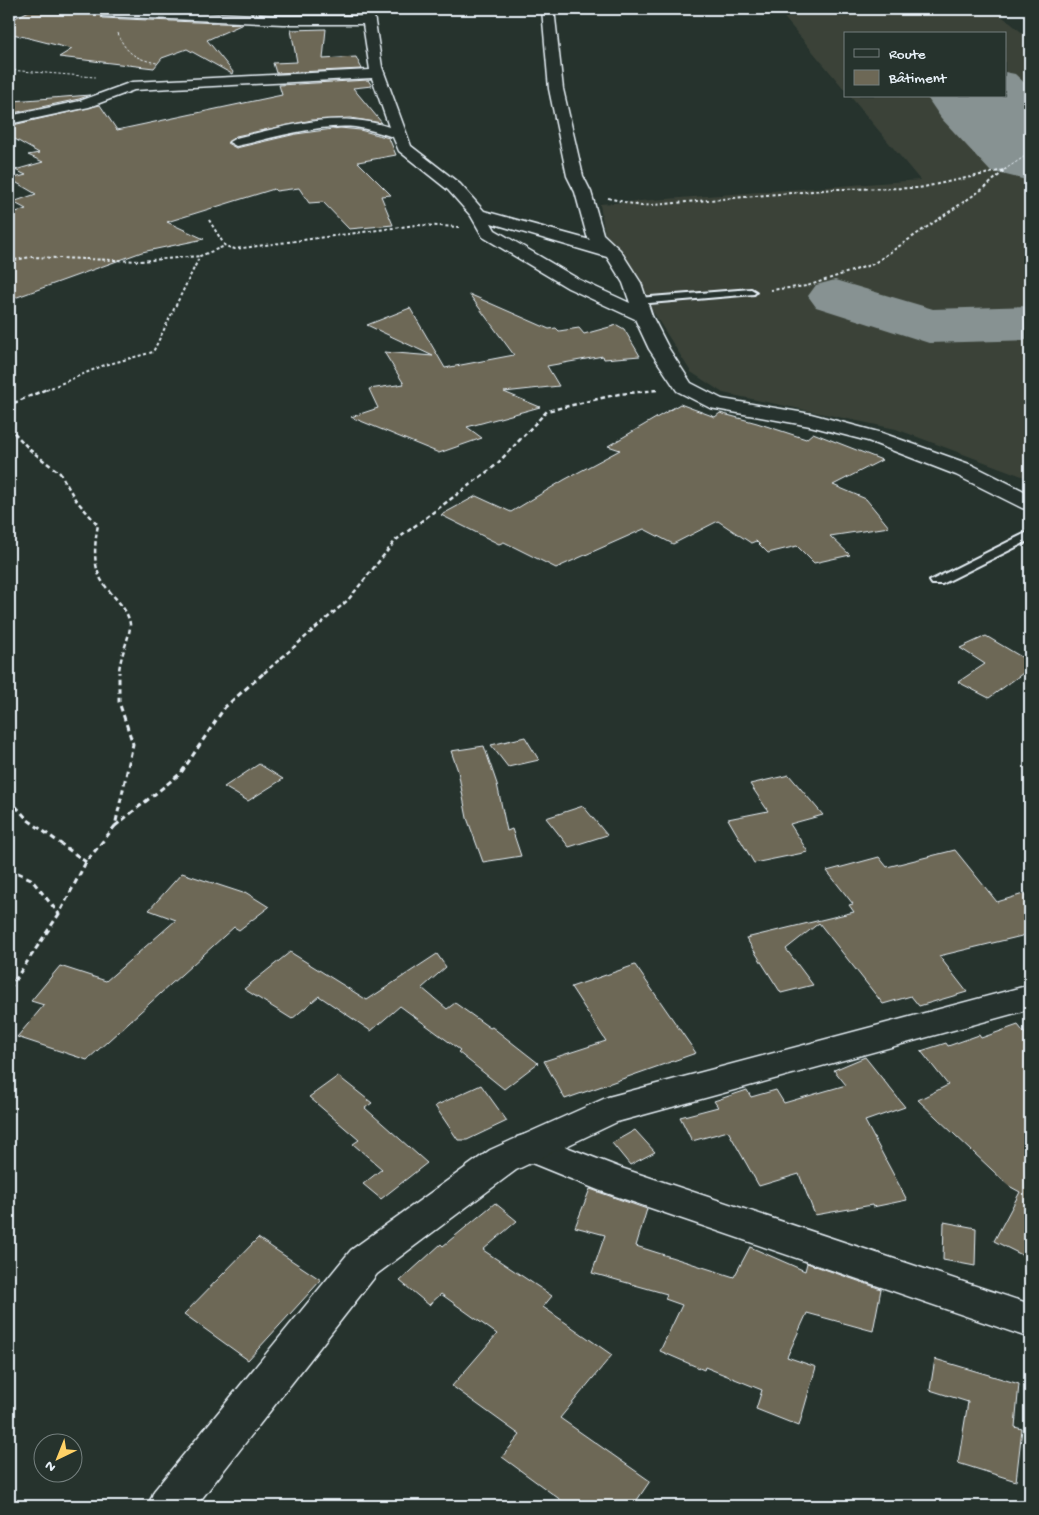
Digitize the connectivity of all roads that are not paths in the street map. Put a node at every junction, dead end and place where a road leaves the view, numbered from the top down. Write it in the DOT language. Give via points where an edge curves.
graph roads {
  1 [pos="548,9"];
  2 [pos="106,13"];
  3 [pos="368,14"];
  4 [pos="378,74"];
  5 [pos="9,120"];
  6 [pos="400,135"];
  7 [pos="236,142"];
  8 [pos="478,214"];
  9 [pos="614,254"];
  10 [pos="750,292"];
  11 [pos="640,308"];
  12 [pos="1030,503"];
  13 [pos="1030,535"];
  14 [pos="937,580"];
  15 [pos="1030,997"];
  16 [pos="530,1147"];
  17 [pos="1030,1321"];
  18 [pos="169,1506"];
  1 -- 9 [label="street" via="556,89 575,176 584,192 595,236"];
  2 -- 3 [label="street" via="283,20"];
  3 -- 4 [label="street"];
  4 -- 5 [label="street" via="143,85 112,92 97,101"];
  4 -- 6 [label="street"];
  6 -- 7 [label="street" via="374,126 346,123"];
  6 -- 8 [label="street" via="404,148 454,187"];
  8 -- 9 [label="street" via="549,232"];
  8 -- 11 [label="street" via="489,233 574,284"];
  9 -- 11 [label="street" via="632,283"];
  10 -- 11 [label="lane"];
  11 -- 12 [label="street" via="659,349 684,387 717,404 811,420 876,437 964,470"];
  13 -- 14 [label="lane"];
  15 -- 16 [label="street" via="608,1111"];
  16 -- 17 [label="street" via="611,1179"];
  16 -- 18 [label="street" via="503,1160 364,1262"];
}
